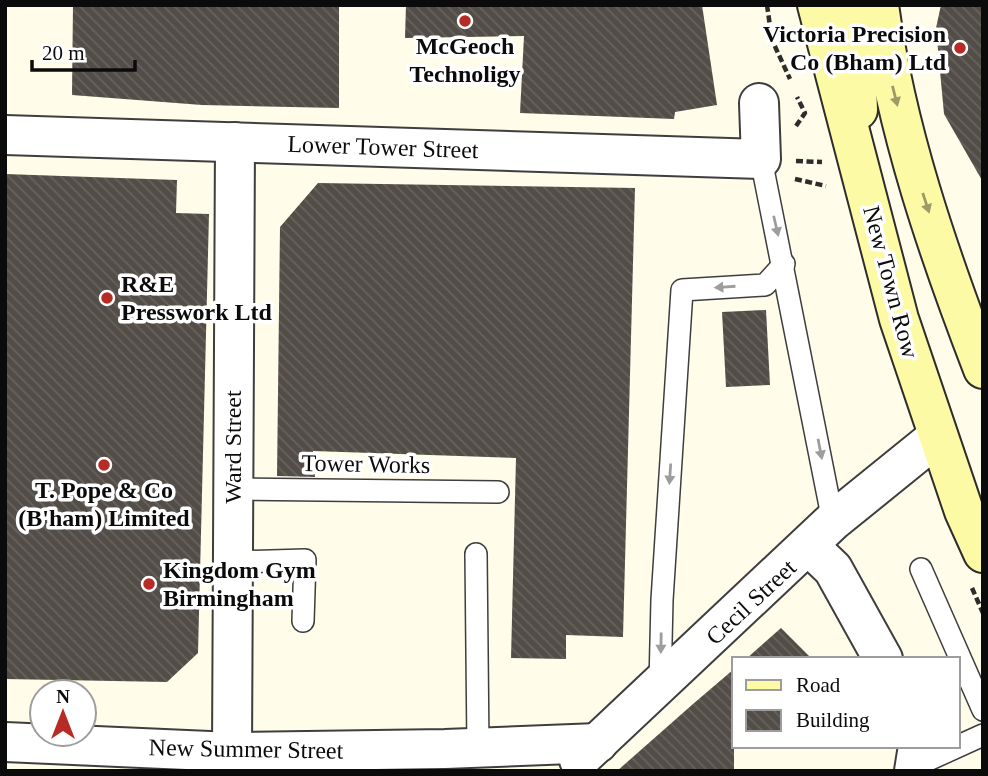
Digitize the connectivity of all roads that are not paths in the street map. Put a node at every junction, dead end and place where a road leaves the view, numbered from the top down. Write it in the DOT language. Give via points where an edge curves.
graph roads {
  1 [pos="817,5"];
  2 [pos="854,5"];
  3 [pos="879,5"];
  4 [pos="759,103"];
  5 [pos="5,135"];
  6 [pos="235,142"];
  7 [pos="761,159"];
  8 [pos="858,161"];
  9 [pos="784,264"];
  10 [pos="983,369"];
  11 [pos="937,436"];
  12 [pos="233,489"];
  13 [pos="498,492"];
  14 [pos="822,534"];
  15 [pos="983,553"];
  16 [pos="476,554"];
  17 [pos="233,562"];
  18 [pos="921,569"];
  19 [pos="303,621"];
  20 [pos="882,657"];
  21 [pos="960,657"];
  22 [pos="960,658"];
  23 [pos="660,687"];
  24 [pos="983,710"];
  25 [pos="983,735"];
  26 [pos="5,742"];
  27 [pos="598,743"];
  28 [pos="960,744"];
  29 [pos="950,748"];
  30 [pos="232,752"];
  31 [pos="463,756"];
  32 [pos="917,761"];
  33 [pos="567,771"];
  1 -- 8 [label="main road, New Town Row"];
  2 -- 8 [label="main road"];
  3 -- 10 [label="main road, one-way" via="905,138"];
  4 -- 7 [label="street"];
  5 -- 6 [label="street, Lower Tower Street"];
  6 -- 7 [label="street, Lower Tower Street"];
  6 -- 12 [label="street, Ward Street"];
  7 -- 9 [label="lane, one-way"];
  8 -- 11 [label="main road, New Town Row" via="899,319"];
  9 -- 14 [label="lane, one-way"];
  9 -- 23 [label="lane, one-way" via="765,285 682,290"];
  11 -- 14 [label="street, Cecil Street"];
  11 -- 15 [label="main road, New Town Row"];
  12 -- 13 [label="lane, Tower Works"];
  12 -- 17 [label="street, Ward Street"];
  14 -- 20 [label="street" via="833,569"];
  14 -- 23 [label="street, Cecil Street"];
  16 -- 31 [label="lane"];
  17 -- 19 [label="lane" via="305,560"];
  17 -- 30 [label="street, Ward Street"];
  18 -- 21 [label="lane"];
  22 -- 24 [label="lane"];
  23 -- 27 [label="street, Cecil Street"];
  25 -- 28 [label="lane"];
  26 -- 30 [label="street, New Summer Street"];
  27 -- 31 [label="street, New Summer Street"];
  27 -- 33 [label="street, Cecil Street"];
  29 -- 32 [label="lane"];
  30 -- 31 [label="street, New Summer Street"];
}
